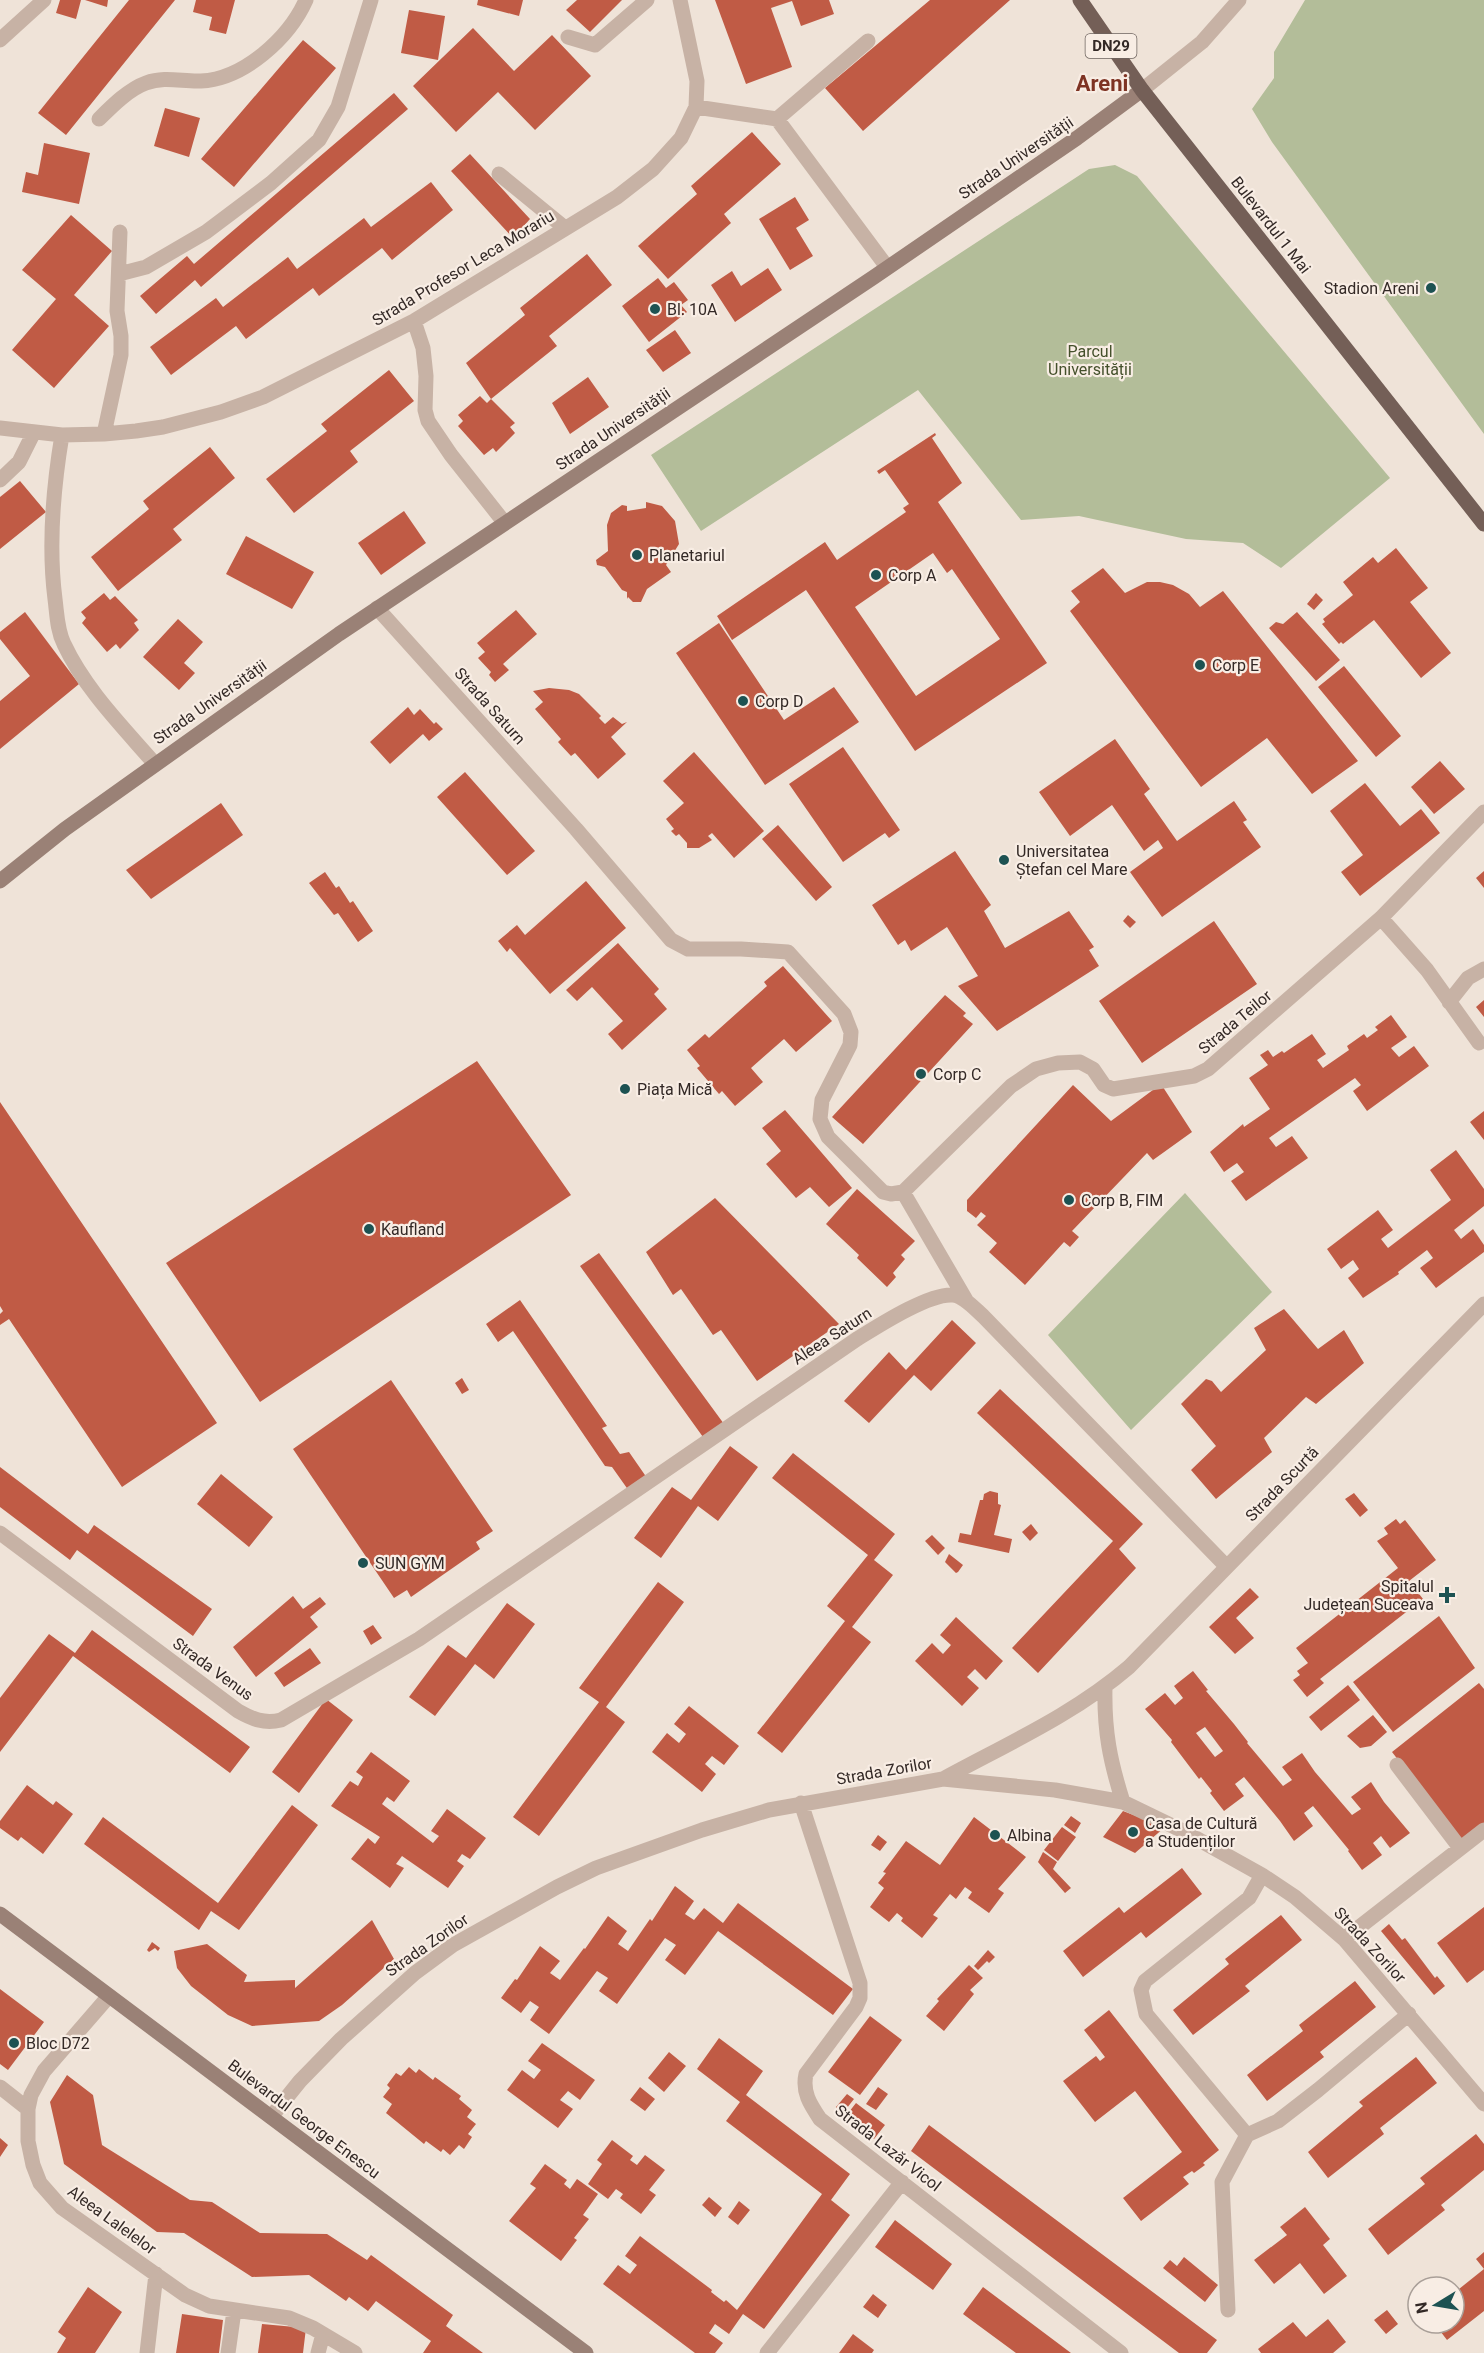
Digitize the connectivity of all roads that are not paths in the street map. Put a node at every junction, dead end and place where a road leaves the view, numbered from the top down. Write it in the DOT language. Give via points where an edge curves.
graph roads {
  1 [pos="44,0"];
  2 [pos="306,0"];
  3 [pos="371,0"];
  4 [pos="647,0"];
  5 [pos="680,0"];
  6 [pos="1080,0"];
  7 [pos="1239,0"];
  8 [pos="568,37"];
  9 [pos="0,40"];
  10 [pos="868,41"];
  11 [pos="1142,90"];
  12 [pos="696,107"];
  13 [pos="99,119"];
  14 [pos="777,119"];
  15 [pos="499,174"];
  16 [pos="565,228"];
  17 [pos="120,232"];
  18 [pos="887,267"];
  19 [pos="119,274"];
  20 [pos="414,321"];
  21 [pos="0,428"];
  22 [pos="34,432"];
  23 [pos="104,434"];
  24 [pos="62,435"];
  25 [pos="0,480"];
  26 [pos="504,522"];
  27 [pos="1484,524"];
  28 [pos="377,608"];
  29 [pos="154,764"];
  30 [pos="1484,812"];
  31 [pos="0,881"];
  32 [pos="1381,918"];
  33 [pos="1484,969"];
  34 [pos="1449,1002"];
  35 [pos="1479,1042"];
  36 [pos="897,1193"];
  37 [pos="966,1300"];
  38 [pos="1484,1305"];
  39 [pos="0,1533"];
  40 [pos="1226,1566"];
  41 [pos="419,1639"];
  42 [pos="1105,1687"];
  43 [pos="1397,1765"];
  44 [pos="943,1779"];
  45 [pos="1123,1802"];
  46 [pos="801,1803"];
  47 [pos="1484,1830"];
  48 [pos="1460,1848"];
  49 [pos="1262,1875"];
  50 [pos="0,1914"];
  51 [pos="1344,1939"];
  52 [pos="109,1996"];
  53 [pos="1409,2014"];
  54 [pos="0,2087"];
  55 [pos="1484,2104"];
  56 [pos="28,2109"];
  57 [pos="271,2117"];
  58 [pos="1247,2135"];
  59 [pos="902,2182"];
  60 [pos="156,2274"];
  61 [pos="1228,2310"];
  62 [pos="234,2311"];
  63 [pos="323,2334"];
  64 [pos="147,2353"];
  65 [pos="228,2353"];
  66 [pos="318,2353"];
  67 [pos="355,2353"];
  68 [pos="586,2353"];
  69 [pos="767,2353"];
  70 [pos="1121,2353"];
  1 -- 9 [label="street"];
  2 -- 13 [label="street" via="292,23 247,67 223,78 172,78 146,83"];
  3 -- 19 [label="street" via="338,107 319,140 271,183 206,232 146,267"];
  4 -- 8 [label="street" via="595,45"];
  5 -- 12 [label="street, Strada Profesor Leca Morariu" via="697,81"];
  6 -- 11 [label="main road, Bulevardul 1 Mai / DN29"];
  7 -- 11 [label="street, Strada Universității" via="1202,42"];
  10 -- 14 [label="street"];
  11 -- 18 [label="street, Strada Universității"];
  11 -- 27 [label="main road, Bulevardul 1 Mai / DN29"];
  12 -- 14 [label="street"];
  12 -- 16 [label="street, Strada Profesor Leca Morariu" via="681,138 653,170"];
  14 -- 18 [label="street"];
  15 -- 16 [label="street"];
  16 -- 20 [label="street, Strada Profesor Leca Morariu"];
  17 -- 19 [label="street"];
  18 -- 26 [label="street, Strada Universității"];
  19 -- 23 [label="street" via="121,355"];
  20 -- 23 [label="street, Strada Profesor Leca Morariu" via="263,397 163,427"];
  20 -- 26 [label="street" via="423,348 428,421"];
  21 -- 22 [label="street, Strada Profesor Leca Morariu"];
  22 -- 24 [label="street, Strada Profesor Leca Morariu"];
  22 -- 25 [label="street" via="19,462"];
  23 -- 24 [label="street, Strada Profesor Leca Morariu"];
  24 -- 29 [label="street" via="55,473 51,569 63,641 78,672"];
  26 -- 28 [label="street, Strada Universității"];
  28 -- 29 [label="street, Strada Universității"];
  28 -- 36 [label="street, Strada Saturn" via="670,940 688,949 788,952 844,1014 851,1032 850,1045 822,1100 820,1119 828,1137 883,1192"];
  29 -- 31 [label="street, Strada Universității"];
  30 -- 32 [label="street, Strada Teilor"];
  32 -- 34 [label="street" via="1427,970"];
  32 -- 36 [label="street, Strada Teilor" via="1208,1069 1194,1076 1113,1089 1080,1062 1036,1068 1011,1086"];
  33 -- 34 [label="street" via="1468,978"];
  34 -- 35 [label="street"];
  36 -- 37 [label="street"];
  37 -- 40 [label="street"];
  37 -- 41 [label="street, Aleea Saturn" via="954,1295 937,1297 857,1339"];
  38 -- 40 [label="street, Strada Scurtă"];
  39 -- 41 [label="street, Strada Venus" via="238,1711 270,1723 291,1716"];
  40 -- 42 [label="street, Strada Scurtă" via="1145,1652"];
  42 -- 44 [label="street, Strada Scurtă" via="1027,1736"];
  42 -- 45 [label="street" via="1107,1743"];
  43 -- 48 [label="street"];
  44 -- 45 [label="street, Strada Zorilor" via="1055,1790"];
  44 -- 46 [label="street, Strada Zorilor"];
  45 -- 49 [label="street, Strada Zorilor"];
  46 -- 57 [label="street, Strada Zorilor" via="702,1830 596,1868 453,1945 395,1989 340,2039"];
  46 -- 59 [label="street, Strada Lazăr Vicol" via="860,1983 856,2007 806,2074 808,2102 820,2118"];
  47 -- 48 [label="street"];
  48 -- 51 [label="street"];
  49 -- 51 [label="street, Strada Zorilor"];
  49 -- 58 [label="street" via="1249,1898 1145,1981 1141,1990 1146,2014"];
  50 -- 52 [label="street, Bulevardul George Enescu"];
  51 -- 53 [label="street, Strada Zorilor"];
  52 -- 56 [label="street, Aleea Lalelelor" via="44,2071"];
  52 -- 57 [label="street, Bulevardul George Enescu"];
  53 -- 55 [label="street, Strada Zorilor"];
  53 -- 58 [label="street" via="1278,2121"];
  54 -- 56 [label="street"];
  56 -- 60 [label="street, Aleea Lalelelor" via="33,2165 49,2195"];
  57 -- 68 [label="street, Bulevardul George Enescu"];
  58 -- 61 [label="street" via="1222,2182"];
  59 -- 69 [label="street"];
  59 -- 70 [label="street, Strada Lazăr Vicol"];
  60 -- 62 [label="street, Aleea Lalelelor" via="209,2306"];
  60 -- 64 [label="street"];
  62 -- 63 [label="street, Aleea Lalelelor" via="289,2318"];
  62 -- 65 [label="street"];
  63 -- 66 [label="street"];
  63 -- 67 [label="street, Aleea Lalelelor"];
}
